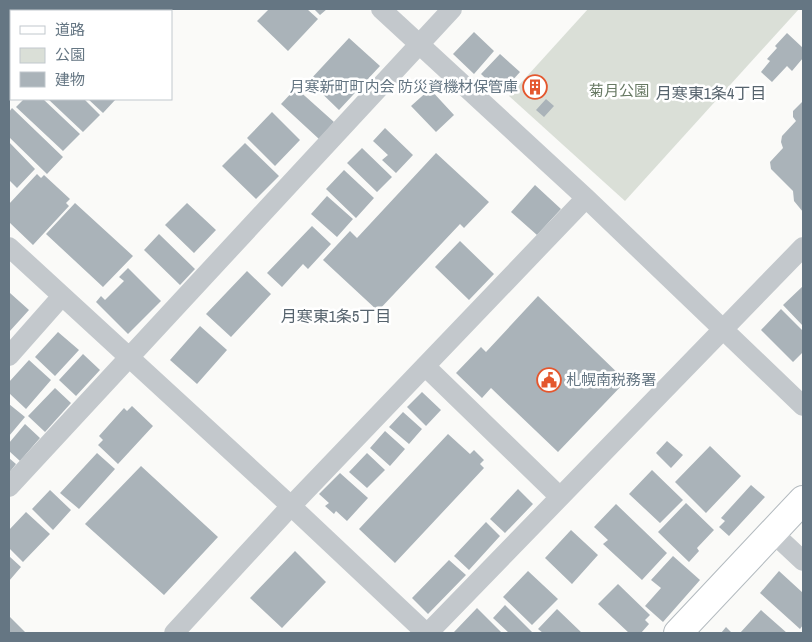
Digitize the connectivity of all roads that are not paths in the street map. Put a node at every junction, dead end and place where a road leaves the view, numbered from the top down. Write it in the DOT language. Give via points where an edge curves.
graph roads {
  1 [pos="381,9"];
  2 [pos="452,9"];
  3 [pos="419,45"];
  4 [pos="586,198"];
  5 [pos="9,247"];
  6 [pos="803,247"];
  7 [pos="62,296"];
  8 [pos="724,329"];
  9 [pos="9,356"];
  10 [pos="128,358"];
  11 [pos="425,366"];
  12 [pos="803,406"];
  13 [pos="9,487"];
  14 [pos="560,497"];
  15 [pos="803,500"];
  16 [pos="291,506"];
  17 [pos="772,532"];
  18 [pos="803,561"];
  19 [pos="174,633"];
  20 [pos="427,633"];
  21 [pos="678,633"];
  1 -- 3 [label="street"];
  2 -- 3 [label="street"];
  3 -- 4 [label="street"];
  3 -- 10 [label="street"];
  4 -- 8 [label="street"];
  4 -- 11 [label="street"];
  5 -- 7 [label="street"];
  6 -- 8 [label="street"];
  7 -- 9 [label="street"];
  7 -- 10 [label="street"];
  8 -- 12 [label="street"];
  8 -- 14 [label="street"];
  10 -- 13 [label="street"];
  10 -- 16 [label="street"];
  11 -- 14 [label="street"];
  11 -- 16 [label="street"];
  14 -- 20 [label="street"];
  15 -- 17 [label="street"];
  16 -- 19 [label="street"];
  16 -- 20 [label="street"];
  17 -- 18 [label="street"];
  17 -- 21 [label="street"];
}
